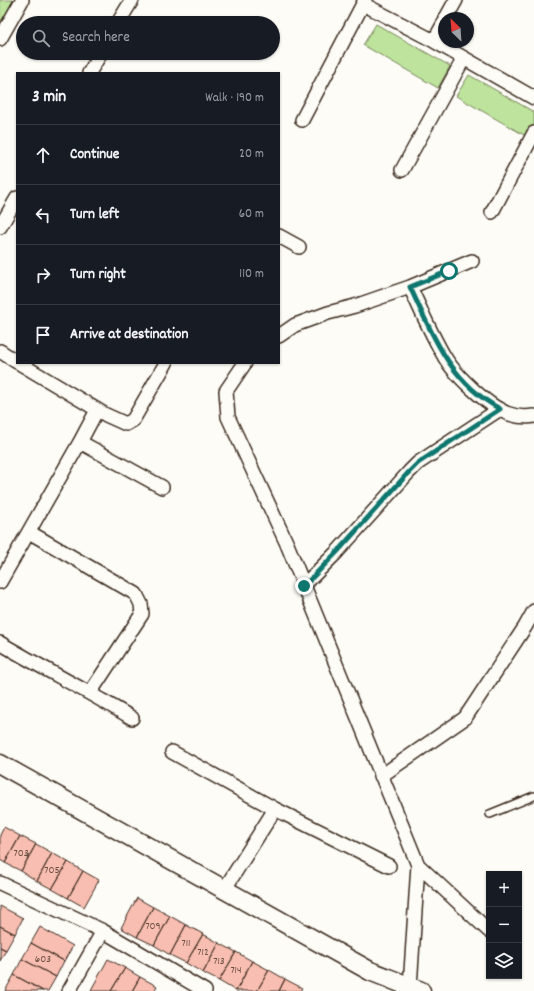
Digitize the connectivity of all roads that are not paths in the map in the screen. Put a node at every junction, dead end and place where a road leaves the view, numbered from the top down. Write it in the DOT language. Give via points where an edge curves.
graph roads {
  1 [pos="22,0"];
  2 [pos="132,0"];
  3 [pos="456,0"];
  4 [pos="364,2"];
  5 [pos="449,12"];
  6 [pos="122,16"];
  7 [pos="438,34"];
  8 [pos="0,39"];
  9 [pos="434,41"];
  10 [pos="464,58"];
  11 [pos="97,60"];
  12 [pos="90,72"];
  13 [pos="534,98"];
  14 [pos="302,120"];
  15 [pos="534,133"];
  16 [pos="402,170"];
  17 [pos="16,200"];
  18 [pos="492,212"];
  19 [pos="0,227"];
  20 [pos="280,237"];
  21 [pos="299,247"];
  22 [pos="472,261"];
  23 [pos="410,287"];
  24 [pos="280,335"];
  25 [pos="0,351"];
  26 [pos="16,361"];
  27 [pos="21,364"];
  28 [pos="165,364"];
  29 [pos="244,364"];
  30 [pos="500,409"];
  31 [pos="97,410"];
  32 [pos="534,416"];
  33 [pos="80,442"];
  34 [pos="162,487"];
  35 [pos="29,532"];
  36 [pos="0,582"];
  37 [pos="304,586"];
  38 [pos="534,611"];
  39 [pos="0,643"];
  40 [pos="90,693"];
  41 [pos="132,718"];
  42 [pos="172,752"];
  43 [pos="0,764"];
  44 [pos="381,776"];
  45 [pos="534,796"];
  46 [pos="275,809"];
  47 [pos="490,814"];
  48 [pos="418,865"];
  49 [pos="389,866"];
  50 [pos="0,883"];
  51 [pos="224,890"];
  52 [pos="486,928"];
  53 [pos="103,931"];
  54 [pos="408,990"];
  55 [pos="69,991"];
  56 [pos="205,991"];
  1 -- 8 [label="street"];
  2 -- 6 [label="street"];
  3 -- 5 [label="street"];
  4 -- 9 [label="street"];
  4 -- 14 [label="street"];
  7 -- 9 [label="street"];
  9 -- 10 [label="street"];
  10 -- 13 [label="street"];
  10 -- 16 [label="street"];
  11 -- 12 [label="street"];
  15 -- 18 [label="street"];
  17 -- 19 [label="street"];
  20 -- 21 [label="street"];
  22 -- 23 [label="street"];
  23 -- 24 [label="street" via="295,325"];
  23 -- 30 [label="street" via="444,357 457,375 489,404"];
  25 -- 26 [label="street"];
  27 -- 31 [label="street"];
  28 -- 31 [label="street" via="133,420 126,424"];
  29 -- 37 [label="street" via="226,391 228,417"];
  30 -- 32 [label="street" via="512,415"];
  30 -- 37 [label="street" via="418,463"];
  31 -- 33 [label="street"];
  33 -- 34 [label="street"];
  33 -- 35 [label="street"];
  35 -- 36 [label="street"];
  35 -- 40 [label="street" via="136,594 141,604 142,614"];
  37 -- 44 [label="street"];
  38 -- 44 [label="street" via="465,718"];
  39 -- 40 [label="street"];
  40 -- 41 [label="street"];
  42 -- 46 [label="street"];
  43 -- 51 [label="main road"];
  44 -- 48 [label="street"];
  45 -- 47 [label="lane"];
  46 -- 49 [label="street"];
  46 -- 51 [label="street"];
  48 -- 52 [label="street"];
  48 -- 54 [label="street"];
  50 -- 53 [label="street"];
  51 -- 54 [label="main road" via="370,972"];
  53 -- 55 [label="street"];
  53 -- 56 [label="street"];
}
